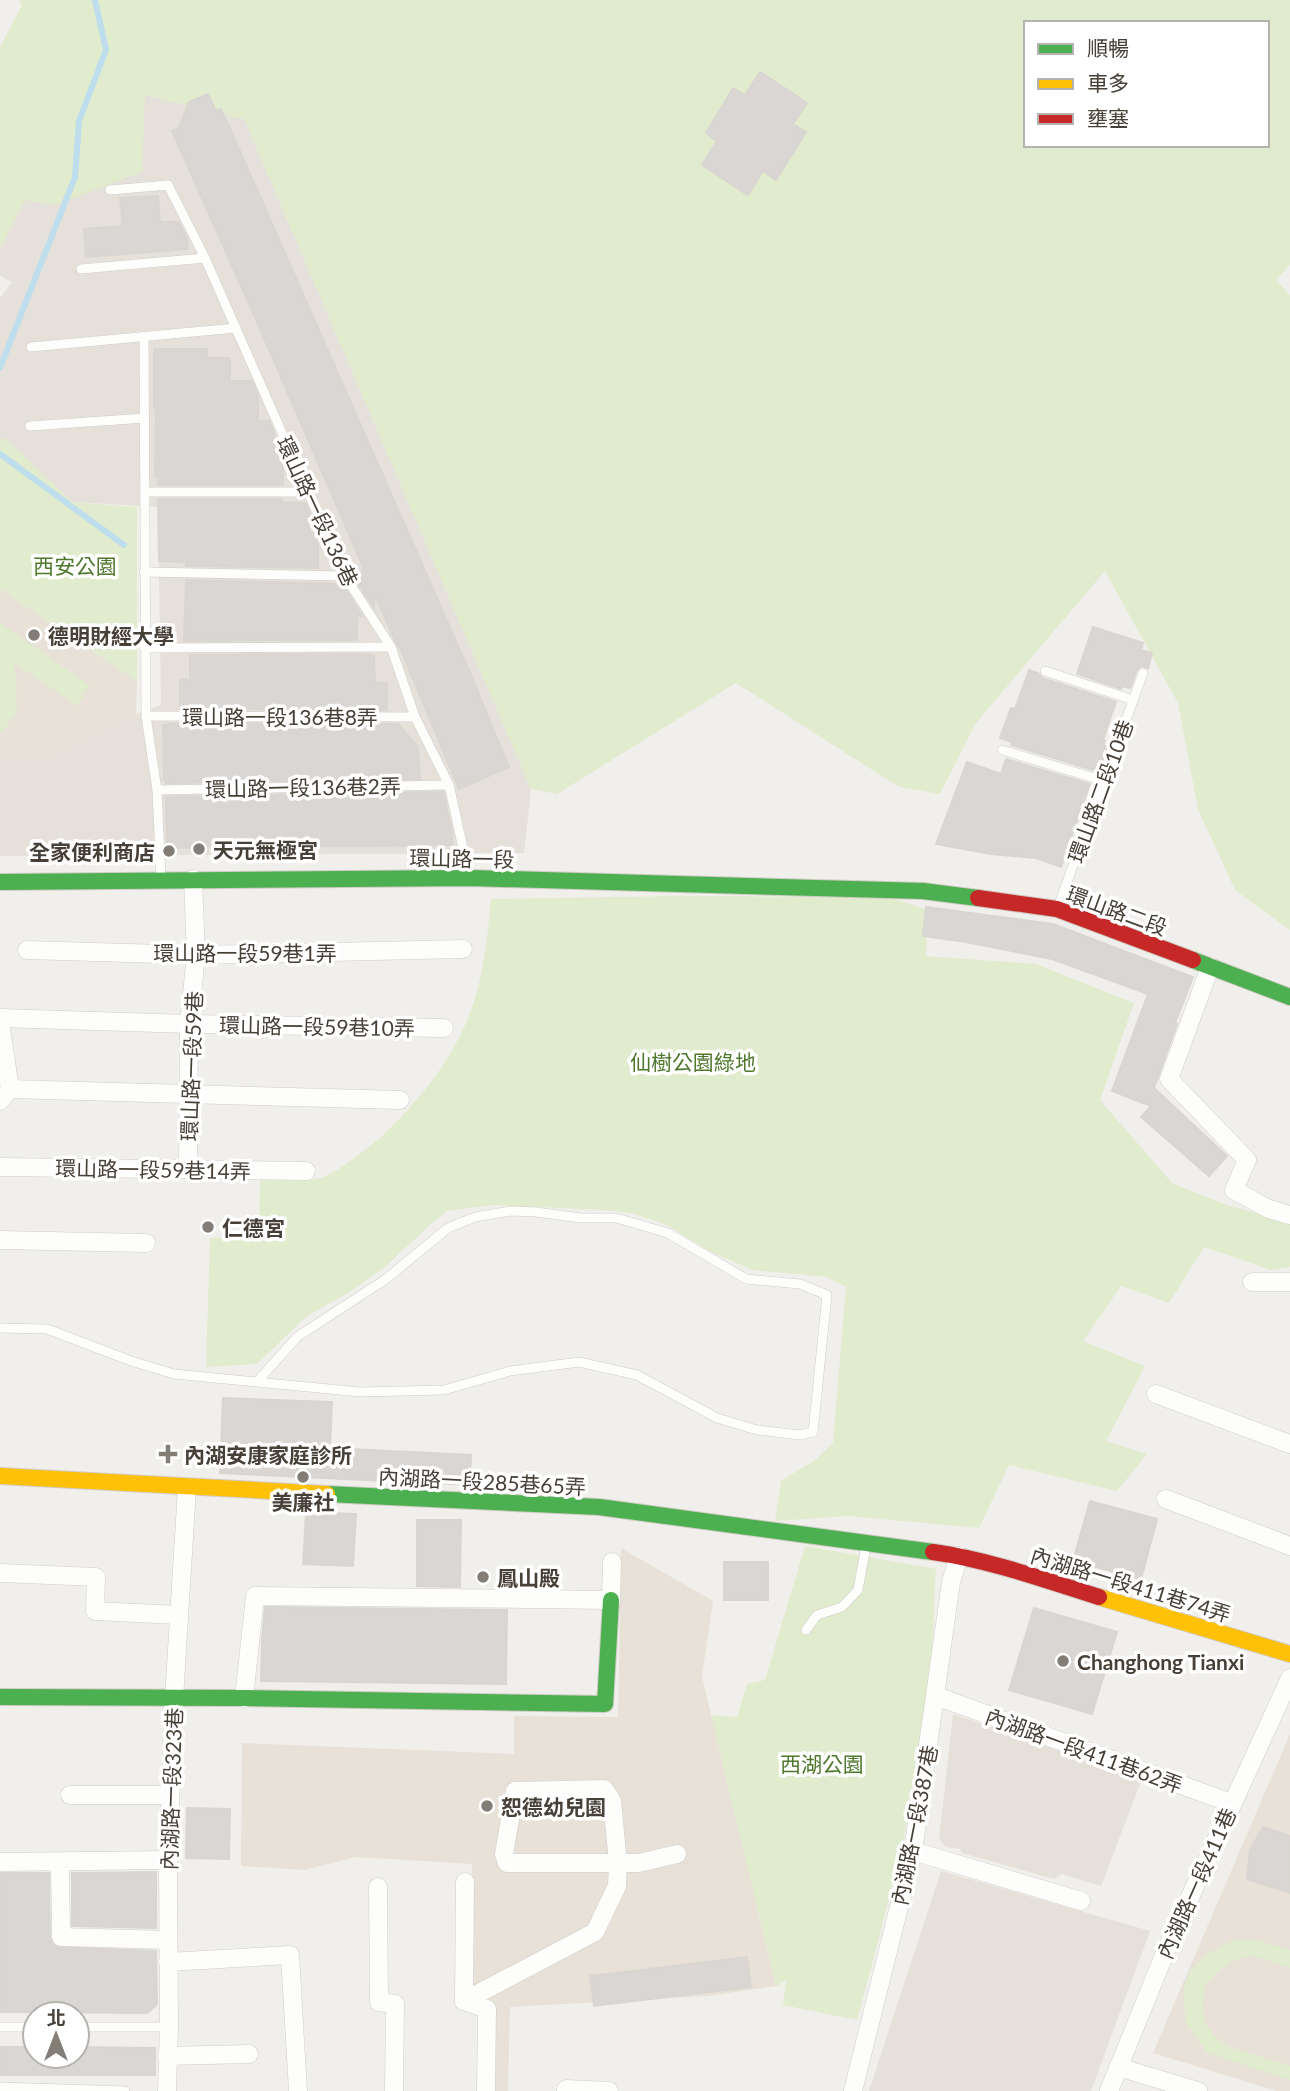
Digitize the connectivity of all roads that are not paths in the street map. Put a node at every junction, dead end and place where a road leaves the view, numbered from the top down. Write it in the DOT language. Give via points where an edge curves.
graph roads {
  1 [pos="110,190"];
  2 [pos="205,258"];
  3 [pos="80,269"];
  4 [pos="236,328"];
  5 [pos="144,337"];
  6 [pos="31,347"];
  7 [pos="145,418"];
  8 [pos="30,426"];
  9 [pos="145,492"];
  10 [pos="308,492"];
  11 [pos="144,572"];
  12 [pos="345,576"];
  13 [pos="391,647"];
  14 [pos="144,649"];
  15 [pos="1045,671"];
  16 [pos="1143,673"];
  17 [pos="1133,700"];
  18 [pos="146,716"];
  19 [pos="415,716"];
  20 [pos="1002,750"];
  21 [pos="1104,781"];
  22 [pos="449,785"];
  23 [pos="157,790"];
  24 [pos="470,878"];
  25 [pos="193,879"];
  26 [pos="161,880"];
  27 [pos="0,882"];
  28 [pos="923,891"];
  29 [pos="1057,909"];
  30 [pos="463,949"];
  31 [pos="27,950"];
  32 [pos="196,954"];
  33 [pos="1210,967"];
  34 [pos="1290,997"];
  35 [pos="0,1020"];
  36 [pos="189,1024"];
  37 [pos="444,1028"];
  38 [pos="188,1093"];
  39 [pos="5,1095"];
  40 [pos="400,1100"];
  41 [pos="0,1167"];
  42 [pos="188,1168"];
  43 [pos="306,1171"];
  44 [pos="1290,1215"];
  45 [pos="0,1240"];
  46 [pos="146,1243"];
  47 [pos="1252,1282"];
  48 [pos="1290,1282"];
  49 [pos="0,1328"];
  50 [pos="257,1382"];
  51 [pos="1156,1394"];
  52 [pos="1290,1444"];
  53 [pos="0,1476"];
  54 [pos="187,1488"];
  55 [pos="1166,1499"];
  56 [pos="866,1544"];
  57 [pos="1290,1546"];
  58 [pos="959,1556"];
  59 [pos="612,1562"];
  60 [pos="0,1573"];
  61 [pos="611,1600"];
  62 [pos="179,1615"];
  63 [pos="806,1630"];
  64 [pos="1290,1654"];
  65 [pos="1290,1678"];
  66 [pos="936,1696"];
  67 [pos="0,1697"];
  68 [pos="244,1698"];
  69 [pos="174,1699"];
  70 [pos="70,1795"];
  71 [pos="170,1795"];
  72 [pos="1231,1803"];
  73 [pos="913,1851"];
  74 [pos="677,1854"];
  75 [pos="168,1860"];
  76 [pos="0,1861"];
  77 [pos="60,1863"];
  78 [pos="618,1863"];
  79 [pos="465,1882"];
  80 [pos="378,1887"];
  81 [pos="1081,1901"];
  82 [pos="168,1940"];
  83 [pos="168,1962"];
  84 [pos="464,2001"];
  85 [pos="0,2027"];
  86 [pos="21,2027"];
  87 [pos="91,2027"];
  88 [pos="169,2027"];
  89 [pos="249,2054"];
  90 [pos="167,2056"];
  91 [pos="1118,2067"];
  92 [pos="0,2087"];
  93 [pos="125,2091"];
  94 [pos="167,2091"];
  95 [pos="298,2091"];
  96 [pos="394,2091"];
  97 [pos="486,2091"];
  98 [pos="566,2091"];
  99 [pos="609,2091"];
  100 [pos="853,2091"];
  101 [pos="1109,2091"];
  102 [pos="1198,2091"];
  1 -- 2 [label="lane, 環山路一段136巷" via="168,186"];
  2 -- 3 [label="lane"];
  2 -- 4 [label="lane, 環山路一段136巷"];
  4 -- 5 [label="lane"];
  4 -- 10 [label="lane, 環山路一段136巷"];
  5 -- 6 [label="lane"];
  5 -- 7 [label="lane"];
  7 -- 8 [label="lane"];
  7 -- 9 [label="lane"];
  9 -- 10 [label="lane"];
  9 -- 11 [label="lane"];
  10 -- 12 [label="lane, 環山路一段136巷"];
  11 -- 12 [label="lane"];
  11 -- 14 [label="lane"];
  12 -- 13 [label="lane, 環山路一段136巷"];
  13 -- 14 [label="lane"];
  13 -- 19 [label="lane, 環山路一段136巷"];
  14 -- 18 [label="lane"];
  15 -- 17 [label="lane"];
  16 -- 17 [label="lane, 環山路二段10巷"];
  17 -- 21 [label="lane, 環山路二段10巷"];
  18 -- 19 [label="lane, 環山路一段136巷8弄"];
  18 -- 23 [label="lane"];
  19 -- 22 [label="lane, 環山路一段136巷"];
  20 -- 21 [label="lane"];
  21 -- 29 [label="lane, 環山路二段10巷"];
  22 -- 23 [label="lane, 環山路一段136巷2弄"];
  22 -- 24 [label="lane, 環山路一段136巷"];
  23 -- 26 [label="lane"];
  24 -- 25 [label="street, 環山路一段"];
  24 -- 28 [label="street, 環山路一段"];
  25 -- 26 [label="street, 環山路一段"];
  25 -- 32 [label="street, 環山路一段59巷"];
  26 -- 27 [label="street, 環山路一段"];
  28 -- 29 [label="street, 環山路二段"];
  29 -- 33 [label="street, 環山路二段"];
  30 -- 32 [label="street, 環山路一段59巷1弄"];
  31 -- 32 [label="street, 環山路一段59巷1弄"];
  32 -- 36 [label="street, 環山路一段59巷"];
  33 -- 34 [label="street, 環山路二段"];
  33 -- 44 [label="street" via="1168,1079 1247,1160 1234,1190"];
  35 -- 36 [label="street, 環山路一段59巷10弄"];
  35 -- 39 [label="street"];
  36 -- 37 [label="street, 環山路一段59巷10弄"];
  36 -- 38 [label="street, 環山路一段59巷"];
  38 -- 39 [label="street"];
  38 -- 40 [label="street"];
  38 -- 42 [label="street, 環山路一段59巷"];
  41 -- 42 [label="street, 環山路一段59巷14弄"];
  42 -- 43 [label="street, 環山路一段59巷14弄"];
  45 -- 46 [label="street"];
  47 -- 48 [label="street"];
  49 -- 50 [label="lane" via="47,1329 174,1374"];
  50 -- 50 [label="lane" via="360,1392 444,1390 510,1371 579,1362 637,1375 717,1418 757,1430 800,1435 813,1432 827,1295 800,1284 746,1279 668,1233 616,1218 536,1212 487,1215 448,1228 386,1279 297,1337"];
  51 -- 52 [label="street"];
  53 -- 54 [label="street, 內湖路一段285巷65弄"];
  54 -- 56 [label="street, 內湖路一段285巷65弄" via="599,1507"];
  54 -- 62 [label="street, 內湖路一段323巷"];
  55 -- 57 [label="street"];
  56 -- 58 [label="street, 內湖路一段285巷65弄"];
  56 -- 63 [label="lane" via="858,1590 842,1607 817,1615"];
  58 -- 64 [label="street, 內湖路一段411巷74弄"];
  58 -- 66 [label="street, 內湖路一段387巷" via="951,1582"];
  59 -- 61 [label="street"];
  60 -- 62 [label="street" via="96,1577 95,1611"];
  61 -- 68 [label="street" via="255,1596"];
  61 -- 68 [label="street" via="605,1704"];
  62 -- 69 [label="street, 內湖路一段323巷"];
  65 -- 72 [label="street, 內湖路一段411巷"];
  66 -- 72 [label="street, 內湖路一段411巷62弄"];
  66 -- 73 [label="street, 內湖路一段387巷"];
  67 -- 69 [label="street"];
  68 -- 69 [label="street"];
  69 -- 71 [label="street, 內湖路一段323巷"];
  70 -- 71 [label="street"];
  71 -- 75 [label="street, 內湖路一段323巷"];
  72 -- 91 [label="street, 內湖路一段411巷"];
  73 -- 81 [label="street"];
  73 -- 100 [label="street, 內湖路一段387巷"];
  74 -- 78 [label="street"];
  75 -- 77 [label="street"];
  75 -- 82 [label="street, 內湖路一段323巷"];
  76 -- 77 [label="street"];
  77 -- 82 [label="street" via="61,1937"];
  78 -- 78 [label="street" via="507,1863 504,1854 515,1791 604,1789 612,1801"];
  78 -- 84 [label="street" via="617,1886 595,1932"];
  79 -- 84 [label="street"];
  80 -- 96 [label="street" via="379,2002 395,2004"];
  82 -- 83 [label="street, 內湖路一段323巷"];
  83 -- 88 [label="street, 內湖路一段323巷"];
  83 -- 95 [label="street" via="290,1955"];
  84 -- 97 [label="street" via="487,2009"];
  85 -- 86 [label="lane"];
  87 -- 88 [label="lane"];
  88 -- 90 [label="street, 內湖路一段323巷"];
  89 -- 90 [label="street"];
  90 -- 94 [label="street, 內湖路一段323巷"];
  91 -- 101 [label="street, 內湖路一段411巷"];
  91 -- 102 [label="street"];
  92 -- 93 [label="lane"];
  98 -- 99 [label="street"];
}
